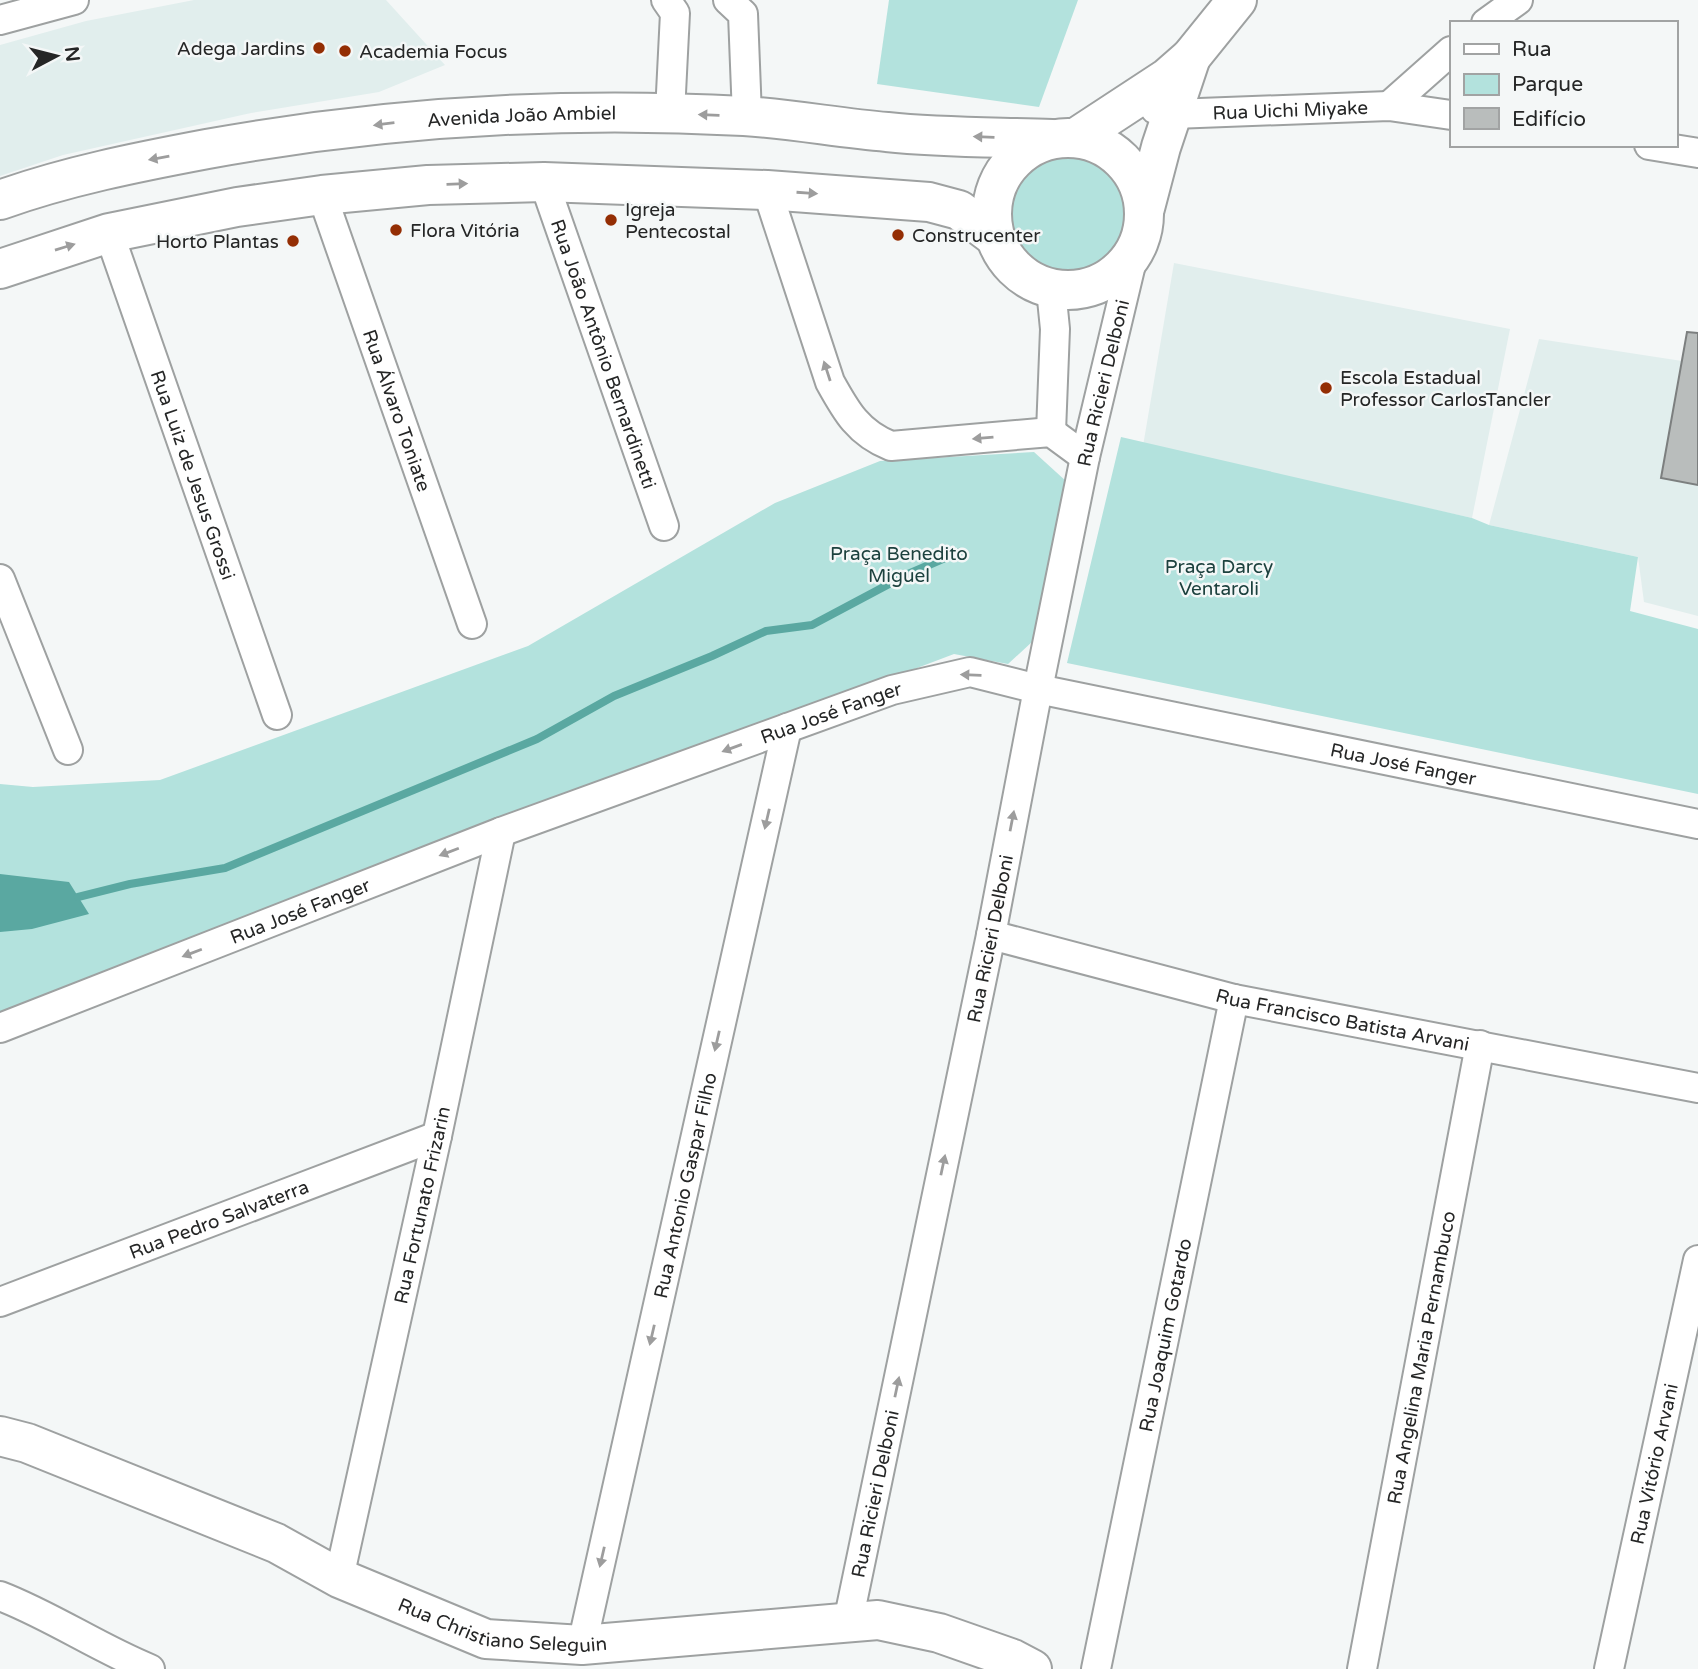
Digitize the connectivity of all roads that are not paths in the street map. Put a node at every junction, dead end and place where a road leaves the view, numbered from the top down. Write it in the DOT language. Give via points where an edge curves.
graph roads {
  1 [pos="74,0"];
  2 [pos="666,0"];
  3 [pos="729,0"];
  4 [pos="1237,0"];
  5 [pos="1518,0"];
  6 [pos="0,20"];
  7 [pos="1489,21"];
  8 [pos="1450,52"];
  9 [pos="1191,57"];
  10 [pos="1131,103"];
  11 [pos="1389,106"];
  12 [pos="670,113"];
  13 [pos="1173,114"];
  14 [pos="1450,115"];
  15 [pos="747,116"];
  16 [pos="1065,138"];
  17 [pos="1661,147"];
  18 [pos="1698,153"];
  19 [pos="544,181"];
  20 [pos="767,190"];
  21 [pos="322,195"];
  22 [pos="0,200"];
  23 [pos="1145,208"];
  24 [pos="109,233"];
  25 [pos="995,237"];
  26 [pos="1133,256"];
  27 [pos="0,269"];
  28 [pos="1052,289"];
  29 [pos="1051,432"];
  30 [pos="1085,457"];
  31 [pos="664,526"];
  32 [pos="0,579"];
  33 [pos="472,624"];
  34 [pos="1038,689"];
  35 [pos="276,715"];
  36 [pos="787,728"];
  37 [pos="68,750"];
  38 [pos="1698,824"];
  39 [pos="501,832"];
  40 [pos="991,935"];
  41 [pos="1234,999"];
  42 [pos="0,1028"];
  43 [pos="1480,1045"];
  44 [pos="1698,1088"];
  45 [pos="437,1136"];
  46 [pos="1698,1260"];
  47 [pos="0,1302"];
  48 [pos="0,1436"];
  49 [pos="339,1578"];
  50 [pos="8,1601"];
  51 [pos="849,1622"];
  52 [pos="582,1644"];
  53 [pos="150,1669"];
  54 [pos="1032,1669"];
  55 [pos="1096,1669"];
  56 [pos="1362,1669"];
  57 [pos="1609,1669"];
  1 -- 6 [label="street"];
  2 -- 12 [label="street" via="675,13"];
  3 -- 15 [label="street" via="743,14"];
  4 -- 9 [label="main road"];
  5 -- 7 [label="street"];
  8 -- 11 [label="street"];
  9 -- 10 [label="main road"];
  9 -- 13 [label="main road"];
  10 -- 13 [label="street, Rua Uichi Miyake"];
  10 -- 16 [label="main road"];
  11 -- 13 [label="street, Rua Uichi Miyake"];
  11 -- 14 [label="street, Rua Uichi Miyake"];
  15 -- 12 [label="main road, Avenida João Ambiel, one-way"];
  12 -- 22 [label="main road, Avenida João Ambiel, one-way" via="424,119 274,138 134,163"];
  13 -- 23 [label="main road"];
  16 -- 15 [label="main road, Avenida João Ambiel, one-way" via="890,133"];
  16 -- 23 [label="main road, Avenida João Ambiel" via="1102,145 1123,160 1138,182"];
  16 -- 25 [label="main road, Avenida João Ambiel" via="1029,148 1009,164 997,186 992,211"];
  17 -- 18 [label="street"];
  19 -- 20 [label="main road, Avenida João Ambiel"];
  21 -- 19 [label="main road, Avenida João Ambiel, one-way"];
  19 -- 31 [label="street, Rua João Antônio Bernardinetti"];
  20 -- 25 [label="main road, Avenida João Ambiel, one-way" via="929,202 958,210"];
  29 -- 20 [label="street, one-way" via="891,446 861,429 830,382"];
  21 -- 24 [label="main road, Avenida João Ambiel"];
  21 -- 33 [label="street, Rua Álvaro Toniate"];
  23 -- 26 [label="main road, Avenida João Ambiel" via="1143,233"];
  27 -- 24 [label="main road, Avenida João Ambiel, one-way"];
  24 -- 35 [label="street, Rua Luiz de Jesus Grossi"];
  25 -- 28 [label="main road, Avenida João Ambiel" via="1006,259 1024,277"];
  26 -- 28 [label="main road, Avenida João Ambiel" via="1117,274 1095,287"];
  26 -- 30 [label="street, Rua Ricieri Delboni"];
  28 -- 29 [label="street"];
  29 -- 30 [label="street"];
  30 -- 34 [label="street, Rua Ricieri Delboni"];
  32 -- 37 [label="street"];
  34 -- 36 [label="street, Rua José Fanger, one-way" via="970,672 892,690"];
  34 -- 38 [label="street, Rua José Fanger"];
  40 -- 34 [label="street, Rua Ricieri Delboni, one-way"];
  36 -- 39 [label="street, Rua José Fanger, one-way"];
  36 -- 52 [label="street, Rua Antonio Gaspar Filho, one-way"];
  39 -- 42 [label="street, Rua José Fanger, one-way"];
  39 -- 45 [label="street, Rua Fortunato Frizarin"];
  40 -- 41 [label="street, Rua Francisco Batista Arvani"];
  51 -- 40 [label="street, Rua Ricieri Delboni, one-way"];
  41 -- 43 [label="street, Rua Francisco Batista Arvani"];
  41 -- 55 [label="street, Rua Joaquim Gotardo"];
  43 -- 44 [label="street, Rua Francisco Batista Arvani"];
  43 -- 56 [label="street, Rua Angelina Maria Pernambuco"];
  45 -- 47 [label="street, Rua Pedro Salvaterra"];
  45 -- 49 [label="street, Rua Fortunato Frizarin"];
  46 -- 57 [label="street, Rua Vitório Arvani"];
  48 -- 49 [label="main road, Rua Christiano Seleguin" via="276,1543"];
  49 -- 52 [label="main road, Rua Christiano Seleguin" via="486,1639"];
  50 -- 53 [label="street"];
  51 -- 52 [label="main road, Rua Christiano Seleguin"];
  51 -- 54 [label="main road, Rua Christiano Seleguin" via="878,1620 939,1633"];
}
